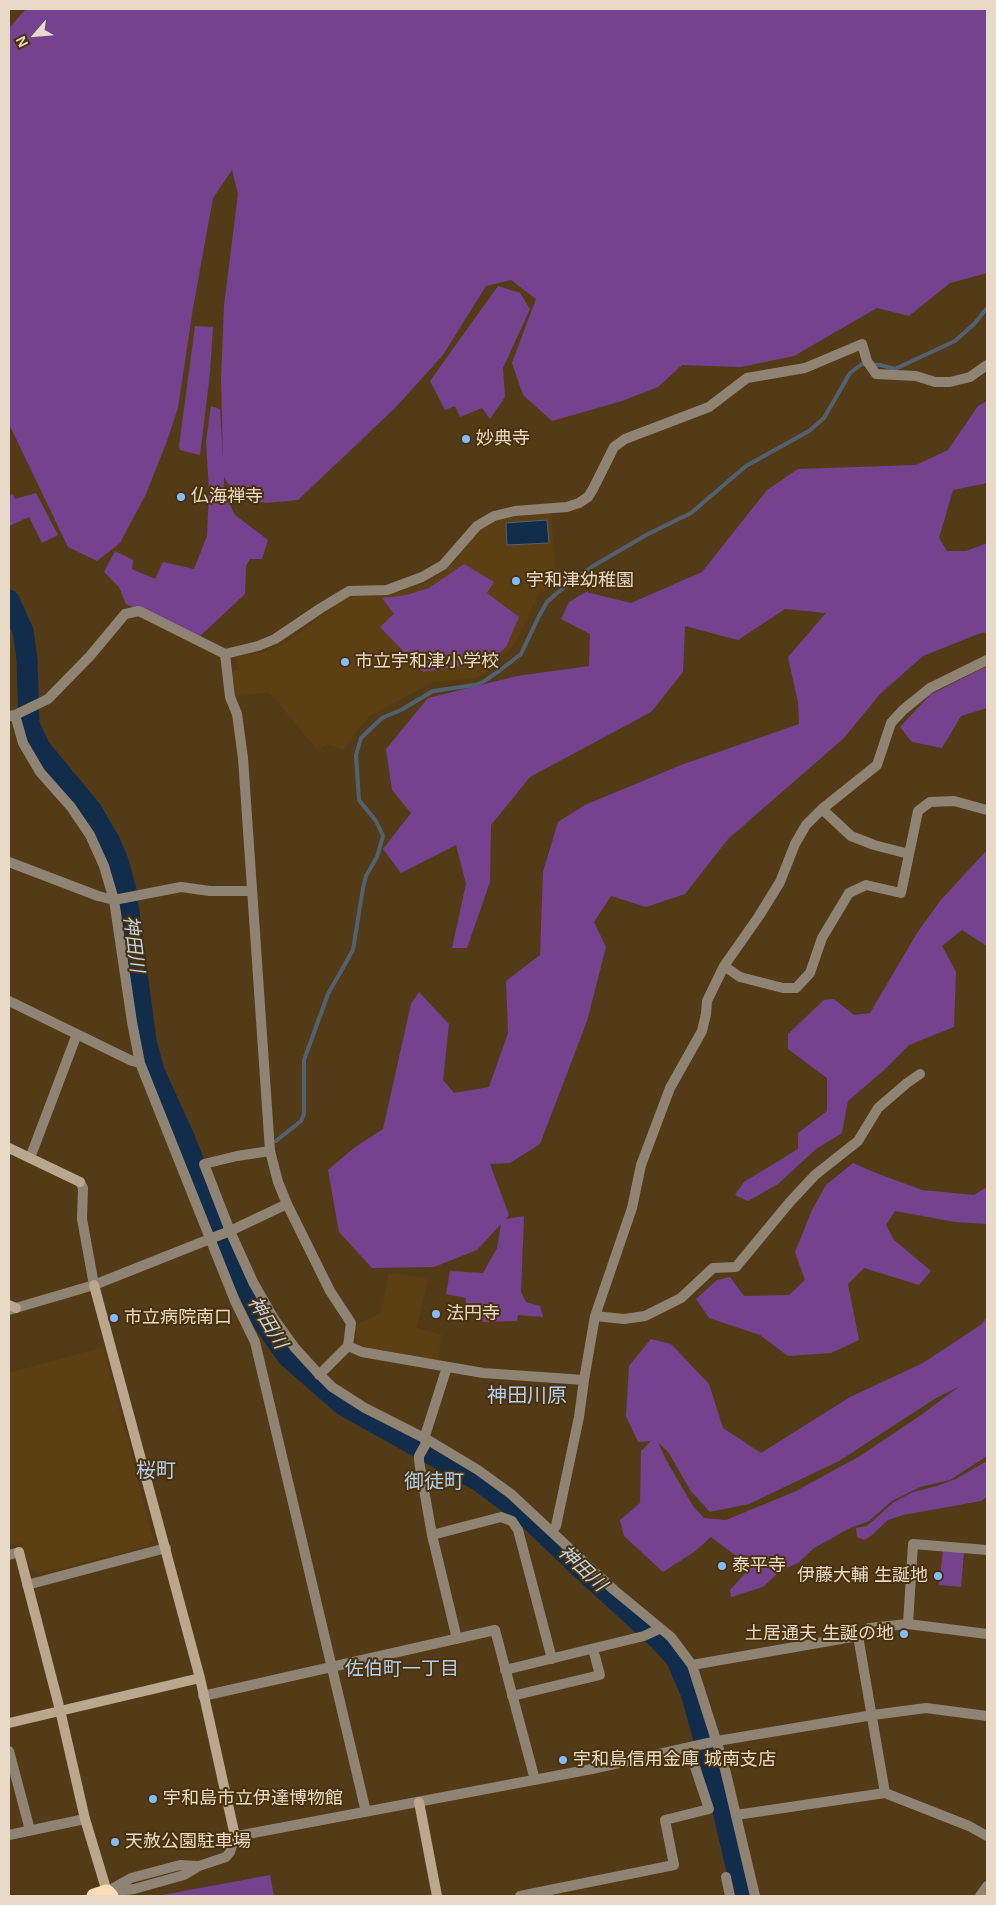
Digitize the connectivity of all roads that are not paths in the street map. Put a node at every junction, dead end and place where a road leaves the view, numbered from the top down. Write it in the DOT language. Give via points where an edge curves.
graph roads {
  1 [pos="987,365"];
  2 [pos="225,654"];
  3 [pos="987,660"];
  4 [pos="15,715"];
  5 [pos="822,809"];
  6 [pos="987,810"];
  7 [pos="909,854"];
  8 [pos="9,862"];
  9 [pos="252,891"];
  10 [pos="118,900"];
  11 [pos="724,966"];
  12 [pos="9,1001"];
  13 [pos="77,1034"];
  14 [pos="140,1063"];
  15 [pos="920,1074"];
  16 [pos="9,1148"];
  17 [pos="270,1151"];
  18 [pos="30,1158"];
  19 [pos="287,1204"];
  20 [pos="229,1232"];
  21 [pos="212,1238"];
  22 [pos="94,1285"];
  23 [pos="11,1308"];
  24 [pos="595,1316"];
  25 [pos="348,1346"];
  26 [pos="447,1367"];
  27 [pos="319,1375"];
  28 [pos="584,1380"];
  29 [pos="426,1441"];
  30 [pos="552,1532"];
  31 [pos="432,1535"];
  32 [pos="166,1548"];
  33 [pos="987,1550"];
  34 [pos="14,1553"];
  35 [pos="27,1585"];
  36 [pos="908,1624"];
  37 [pos="654,1631"];
  38 [pos="987,1634"];
  39 [pos="858,1636"];
  40 [pos="457,1639"];
  41 [pos="593,1649"];
  42 [pos="552,1659"];
  43 [pos="692,1665"];
  44 [pos="332,1667"];
  45 [pos="505,1670"];
  46 [pos="200,1678"];
  47 [pos="203,1696"];
  48 [pos="512,1696"];
  49 [pos="60,1710"];
  50 [pos="873,1715"];
  51 [pos="987,1716"];
  52 [pos="9,1724"];
  53 [pos="714,1742"];
  54 [pos="693,1748"];
  55 [pos="9,1751"];
  56 [pos="535,1780"];
  57 [pos="885,1793"];
  58 [pos="419,1802"];
  59 [pos="366,1812"];
  60 [pos="736,1815"];
  61 [pos="85,1819"];
  62 [pos="30,1830"];
  63 [pos="9,1835"];
  64 [pos="235,1836"];
  65 [pos="987,1836"];
  66 [pos="726,1877"];
  67 [pos="987,1886"];
  68 [pos="104,1895"];
  69 [pos="437,1896"];
  70 [pos="520,1896"];
  71 [pos="730,1896"];
  72 [pos="755,1896"];
  73 [pos="980,1896"];
  1 -- 2 [label="street" via="970,377 950,382 876,374 862,344 805,368 747,378 709,407 620,443 611,453 588,497 579,503 494,516 477,526 443,565 422,577 387,590 349,591 275,639"];
  2 -- 4 [label="street" via="139,611 125,614 48,699"];
  2 -- 9 [label="street" via="230,697 237,714 244,758"];
  3 -- 5 [label="street" via="930,688 903,710 891,723 877,765"];
  4 -- 10 [label="street" via="22,743 40,772 71,807 90,835"];
  5 -- 7 [label="street" via="851,836"];
  5 -- 11 [label="street" via="806,825 780,882"];
  6 -- 7 [label="street" via="954,801 930,802 918,811"];
  7 -- 11 [label="street" via="900,893 866,885 849,893 822,938 810,973 796,988 783,988 740,977"];
  8 -- 10 [label="street" via="98,896"];
  9 -- 10 [label="street" via="181,887"];
  9 -- 17 [label="street"];
  10 -- 14 [label="street"];
  11 -- 24 [label="street" via="707,1001 702,1031 670,1088 641,1165 632,1208"];
  12 -- 13 [label="street"];
  13 -- 14 [label="street"];
  13 -- 18 [label="street"];
  14 -- 21 [label="street"];
  15 -- 24 [label="street" via="878,1108 858,1141 815,1175 736,1267 713,1268 681,1298 645,1316 624,1319"];
  16 -- 18 [label="street"];
  17 -- 19 [label="street"];
  17 -- 20 [label="street" via="204,1164"];
  18 -- 22 [label="street" via="80,1182 83,1188 82,1219"];
  19 -- 20 [label="street"];
  19 -- 25 [label="street" via="330,1291 351,1323"];
  20 -- 21 [label="street"];
  20 -- 27 [label="street" via="274,1319"];
  21 -- 22 [label="street"];
  21 -- 44 [label="street" via="235,1301 255,1342"];
  22 -- 23 [label="street"];
  22 -- 32 [label="street"];
  24 -- 28 [label="street"];
  25 -- 26 [label="street" via="362,1352"];
  25 -- 27 [label="street"];
  26 -- 28 [label="street" via="482,1373"];
  26 -- 29 [label="street"];
  27 -- 29 [label="street" via="365,1408"];
  28 -- 30 [label="street" via="556,1526"];
  29 -- 30 [label="street" via="478,1470 511,1494"];
  29 -- 31 [label="street" via="419,1456"];
  30 -- 37 [label="street"];
  31 -- 40 [label="street"];
  31 -- 42 [label="street" via="501,1517 512,1521 518,1530"];
  32 -- 35 [label="street"];
  32 -- 46 [label="street"];
  33 -- 36 [label="street" via="914,1544"];
  34 -- 35 [label="street"];
  35 -- 49 [label="street"];
  36 -- 38 [label="street"];
  36 -- 39 [label="street" via="869,1628"];
  37 -- 41 [label="street"];
  37 -- 43 [label="street" via="671,1637"];
  39 -- 43 [label="street"];
  39 -- 50 [label="street"];
  40 -- 44 [label="street"];
  40 -- 45 [label="street" via="495,1630"];
  41 -- 42 [label="street"];
  41 -- 48 [label="street" via="600,1675"];
  42 -- 45 [label="street"];
  43 -- 53 [label="street"];
  44 -- 47 [label="street"];
  44 -- 59 [label="street"];
  45 -- 48 [label="street"];
  46 -- 47 [label="street"];
  46 -- 49 [label="street"];
  47 -- 64 [label="street"];
  48 -- 56 [label="street"];
  49 -- 52 [label="street"];
  49 -- 61 [label="street"];
  50 -- 51 [label="street" via="926,1708"];
  50 -- 53 [label="street"];
  50 -- 57 [label="street"];
  53 -- 54 [label="street"];
  53 -- 60 [label="street"];
  54 -- 56 [label="street"];
  54 -- 70 [label="street" via="709,1809 665,1820 674,1865"];
  55 -- 62 [label="street"];
  56 -- 58 [label="street"];
  57 -- 60 [label="street"];
  57 -- 65 [label="street"];
  58 -- 59 [label="street"];
  58 -- 69 [label="street"];
  59 -- 64 [label="street"];
  60 -- 72 [label="street"];
  61 -- 62 [label="street"];
  61 -- 68 [label="street"];
  62 -- 63 [label="street"];
  64 -- 68 [label="street" via="226,1857 184,1875"];
  66 -- 71 [label="street"];
  67 -- 73 [label="street"];
}
